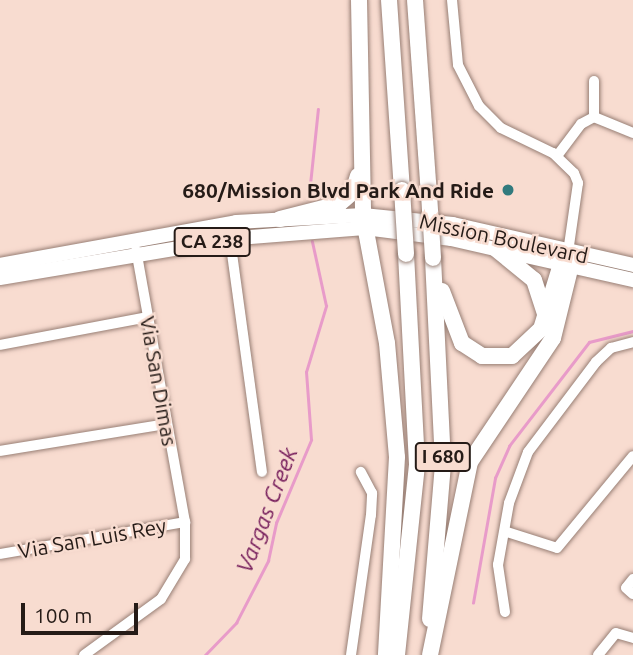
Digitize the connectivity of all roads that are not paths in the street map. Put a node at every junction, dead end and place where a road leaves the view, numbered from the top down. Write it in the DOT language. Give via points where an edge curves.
graph roads {
  1 [pos="359,0"];
  2 [pos="389,0"];
  3 [pos="415,0"];
  4 [pos="452,0"];
  5 [pos="594,81"];
  6 [pos="594,117"];
  7 [pos="633,132"];
  8 [pos="361,156"];
  9 [pos="557,156"];
  10 [pos="280,219"];
  11 [pos="364,222"];
  12 [pos="230,239"];
  13 [pos="135,248"];
  14 [pos="496,249"];
  15 [pos="433,258"];
  16 [pos="566,260"];
  17 [pos="0,265"];
  18 [pos="633,265"];
  19 [pos="0,278"];
  20 [pos="633,280"];
  21 [pos="148,317"];
  22 [pos="546,318"];
  23 [pos="633,342"];
  24 [pos="0,345"];
  25 [pos="167,424"];
  26 [pos="0,451"];
  27 [pos="633,456"];
  28 [pos="262,472"];
  29 [pos="361,472"];
  30 [pos="185,522"];
  31 [pos="507,533"];
  32 [pos="0,554"];
  33 [pos="633,579"];
  34 [pos="633,594"];
  35 [pos="505,612"];
  36 [pos="633,638"];
  37 [pos="84,655"];
  38 [pos="351,655"];
  39 [pos="386,655"];
  40 [pos="397,655"];
  41 [pos="424,655"];
  42 [pos="430,655"];
  43 [pos="598,655"];
  1 -- 8 [label="highway"];
  2 -- 40 [label="highway, I 680, bridge" via="417,472"];
  3 -- 15 [label="highway, I 680, bridge"];
  4 -- 9 [label="street" via="454,50 470,93 501,128"];
  5 -- 6 [label="street"];
  6 -- 7 [label="street"];
  6 -- 9 [label="street" via="581,124"];
  8 -- 10 [label="highway" via="356,188 345,201"];
  8 -- 11 [label="highway"];
  9 -- 16 [label="street" via="578,183"];
  10 -- 11 [label="main road, Mission Boulevard / CA 238"];
  10 -- 13 [label="main road, Mission Boulevard / CA 238"];
  11 -- 12 [label="main road, Mission Boulevard / CA 238"];
  11 -- 14 [label="main road, Mission Boulevard / CA 238"];
  11 -- 16 [label="main road, Mission Boulevard / CA 238" via="453,224"];
  11 -- 39 [label="highway" via="395,416 396,544"];
  12 -- 13 [label="main road, Mission Boulevard / CA 238"];
  12 -- 28 [label="street"];
  13 -- 17 [label="main road, Mission Boulevard / CA 238"];
  13 -- 19 [label="main road, Mission Boulevard / CA 238"];
  13 -- 21 [label="street, Via San Dimas"];
  14 -- 16 [label="main road, Mission Boulevard / CA 238"];
  14 -- 22 [label="highway" via="534,280"];
  15 -- 22 [label="highway" via="455,333 482,356 522,351"];
  15 -- 41 [label="highway, I 680" via="443,480"];
  16 -- 18 [label="main road, Mission Boulevard"];
  16 -- 20 [label="main road, Mission Boulevard"];
  16 -- 22 [label="highway"];
  16 -- 42 [label="highway" via="553,338 470,462"];
  21 -- 24 [label="street"];
  21 -- 25 [label="street, Via San Dimas"];
  23 -- 31 [label="street" via="611,348 596,362 528,452 509,503"];
  25 -- 26 [label="street"];
  25 -- 30 [label="street, Via San Dimas"];
  27 -- 31 [label="street" via="557,548"];
  29 -- 38 [label="street" via="372,493 371,515"];
  30 -- 32 [label="street, Via San Luis Rey"];
  30 -- 37 [label="street, Via San Dimas" via="185,559 161,599"];
  31 -- 35 [label="street" via="496,586"];
  33 -- 34 [label="street" via="626,588"];
  36 -- 43 [label="street" via="616,633"];
}
